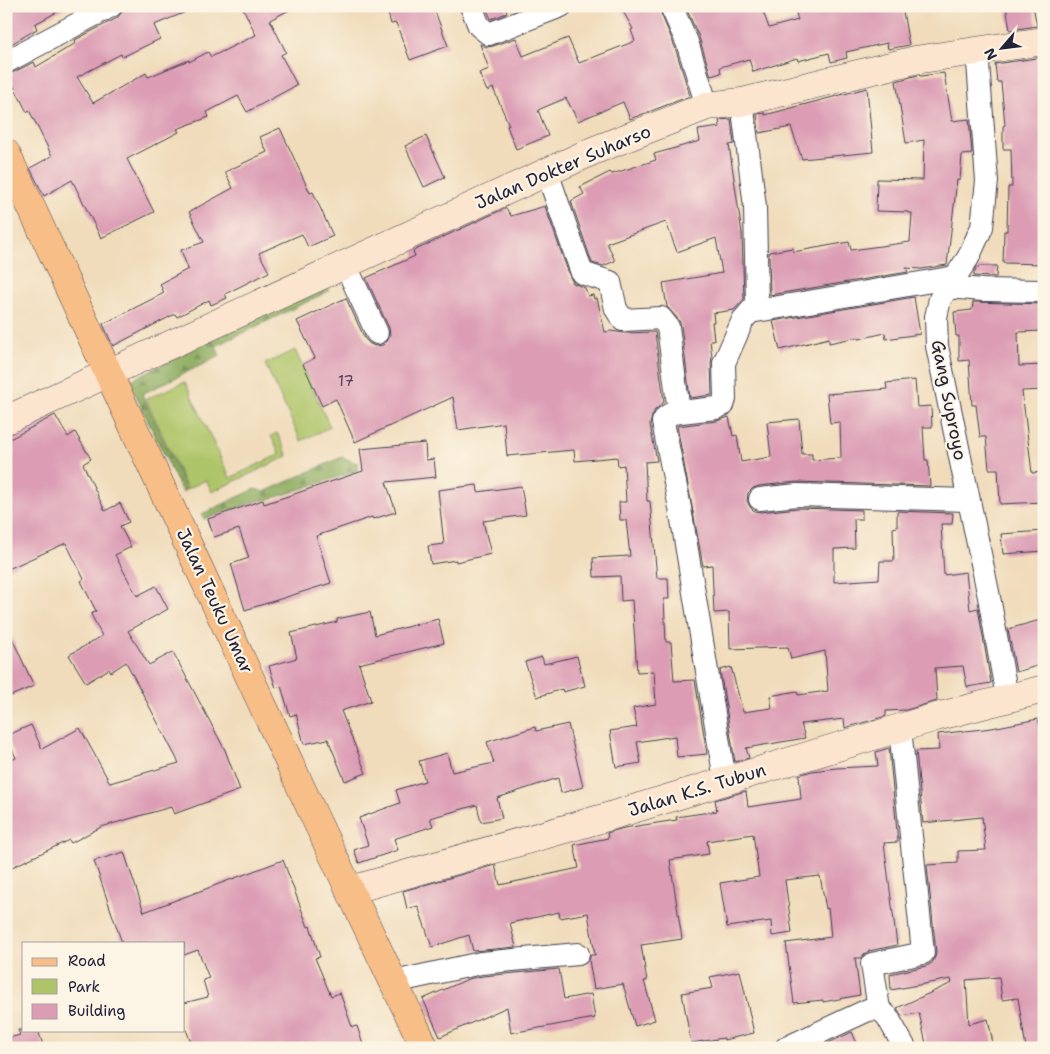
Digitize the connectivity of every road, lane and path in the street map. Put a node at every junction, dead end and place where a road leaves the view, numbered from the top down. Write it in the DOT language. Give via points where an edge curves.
graph roads {
  1 [pos="111,6"];
  2 [pos="471,6"];
  3 [pos="561,6"];
  4 [pos="670,6"];
  5 [pos="1044,41"];
  6 [pos="977,50"];
  7 [pos="6,62"];
  8 [pos="742,102"];
  9 [pos="707,106"];
  10 [pos="6,153"];
  11 [pos="547,172"];
  12 [pos="345,264"];
  13 [pos="952,282"];
  14 [pos="1044,291"];
  15 [pos="750,312"];
  16 [pos="377,333"];
  17 [pos="108,374"];
  18 [pos="679,412"];
  19 [pos="6,420"];
  20 [pos="760,499"];
  21 [pos="968,500"];
  22 [pos="1043,691"];
  23 [pos="1008,698"];
  24 [pos="900,728"];
  25 [pos="725,780"];
  26 [pos="351,890"];
  27 [pos="578,954"];
  28 [pos="394,982"];
  29 [pos="879,1009"];
  30 [pos="811,1043"];
  31 [pos="424,1048"];
  32 [pos="786,1048"];
  33 [pos="905,1048"];
  1 -- 7 [label="street"];
  2 -- 3 [label="street" via="479,26 489,34"];
  4 -- 9 [label="street" via="687,42"];
  5 -- 6 [label="street, Jalan Dokter Suharso"];
  6 -- 8 [label="street, Jalan Dokter Suharso" via="915,60"];
  6 -- 13 [label="street, Gang Suproyo" via="987,181 982,227 968,258"];
  8 -- 9 [label="street, Jalan Dokter Suharso"];
  8 -- 15 [label="street" via="755,206 757,304"];
  9 -- 11 [label="street, Jalan Dokter Suharso"];
  10 -- 17 [label="main road, Jalan Teuku Umar"];
  11 -- 12 [label="street, Jalan Dokter Suharso"];
  11 -- 18 [label="street" via="582,273 610,282 616,309 623,320 661,318 668,327"];
  12 -- 16 [label="street"];
  12 -- 17 [label="street, Jalan Dokter Suharso"];
  13 -- 14 [label="street" via="983,290"];
  13 -- 15 [label="street"];
  13 -- 21 [label="street, Gang Suproyo" via="940,299 936,317 937,346"];
  15 -- 18 [label="street" via="743,320 724,364 725,399 722,405"];
  17 -- 19 [label="street, Jalan Dokter Suharso"];
  17 -- 26 [label="main road, Jalan Teuku Umar"];
  18 -- 25 [label="street" via="666,417 664,422"];
  20 -- 21 [label="street" via="797,495"];
  21 -- 23 [label="street, Gang Suproyo"];
  22 -- 23 [label="street, Jalan K.S. Tubun"];
  23 -- 24 [label="street, Jalan K.S. Tubun"];
  24 -- 25 [label="street, Jalan K.S. Tubun"];
  24 -- 29 [label="street" via="924,953 872,964"];
  25 -- 26 [label="street, Jalan K.S. Tubun"];
  26 -- 28 [label="main road, Jalan Teuku Umar"];
  27 -- 28 [label="street" via="481,963"];
  28 -- 31 [label="main road, Jalan Teuku Umar"];
  29 -- 30 [label="street" via="868,1010"];
  29 -- 33 [label="street" via="887,1016"];
  30 -- 32 [label="street"];
}
